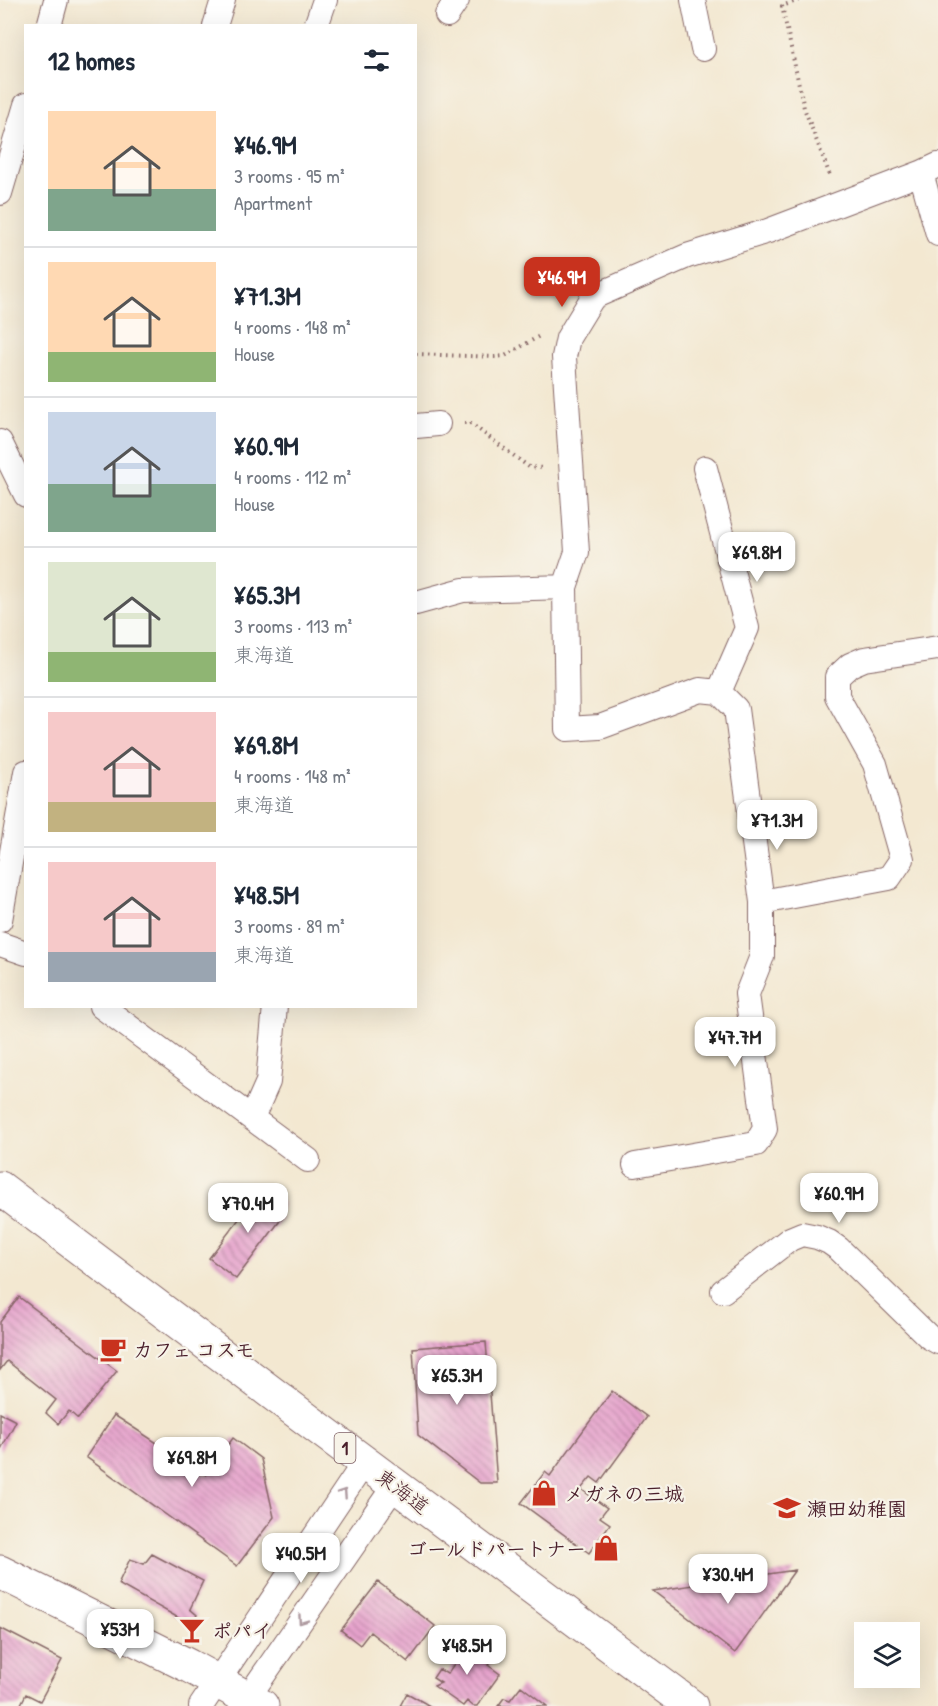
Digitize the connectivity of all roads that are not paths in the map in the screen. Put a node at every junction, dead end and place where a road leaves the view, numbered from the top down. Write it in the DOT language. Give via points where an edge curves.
graph roads {
  1 [pos="56,0"];
  2 [pos="223,0"];
  3 [pos="325,0"];
  4 [pos="693,0"];
  5 [pos="50,24"];
  6 [pos="216,24"];
  7 [pos="317,24"];
  8 [pos="703,49"];
  9 [pos="24,112"];
  10 [pos="929,169"];
  11 [pos="0,193"];
  12 [pos="938,234"];
  13 [pos="0,442"];
  14 [pos="705,468"];
  15 [pos="24,491"];
  16 [pos="565,587"];
  17 [pos="417,603"];
  18 [pos="938,648"];
  19 [pos="719,692"];
  20 [pos="24,783"];
  21 [pos="762,902"];
  22 [pos="0,920"];
  23 [pos="0,944"];
  24 [pos="24,952"];
  25 [pos="107,1008"];
  26 [pos="275,1008"];
  27 [pos="126,1015"];
  28 [pos="252,1118"];
  29 [pos="308,1160"];
  30 [pos="635,1165"];
  31 [pos="0,1188"];
  32 [pos="723,1291"];
  33 [pos="938,1342"];
  34 [pos="364,1463"];
  35 [pos="395,1485"];
  36 [pos="0,1572"];
  37 [pos="209,1694"];
  38 [pos="251,1703"];
  39 [pos="691,1706"];
  1 -- 5 [label="street"];
  2 -- 6 [label="street"];
  3 -- 7 [label="street"];
  4 -- 8 [label="street"];
  9 -- 11 [label="street"];
  10 -- 12 [label="street"];
  10 -- 16 [label="street" via="768,231 687,256 593,297 568,338 564,357 577,552"];
  13 -- 15 [label="street"];
  14 -- 19 [label="street" via="747,628"];
  16 -- 17 [label="street" via="464,590"];
  16 -- 19 [label="street" via="567,729 600,727 700,690"];
  18 -- 21 [label="street" via="864,659 837,676 837,696 875,764 902,859 889,878"];
  19 -- 21 [label="street" via="736,709"];
  20 -- 22 [label="street"];
  21 -- 30 [label="street" via="762,956 747,994 765,1129 756,1144 674,1148"];
  23 -- 24 [label="street"];
  25 -- 27 [label="street"];
  26 -- 28 [label="street" via="268,1082"];
  27 -- 28 [label="street"];
  28 -- 29 [label="street"];
  31 -- 34 [label="main road, 東海道 / 1"];
  32 -- 33 [label="street" via="790,1239 802,1234 817,1237 839,1249"];
  34 -- 35 [label="main road, 東海道 / 1"];
  37 -- 34 [label="street, one-way"];
  35 -- 38 [label="street, one-way"];
  35 -- 39 [label="main road, 東海道 / 1"];
  36 -- 37 [label="main road"];
  37 -- 38 [label="main road"];
}
